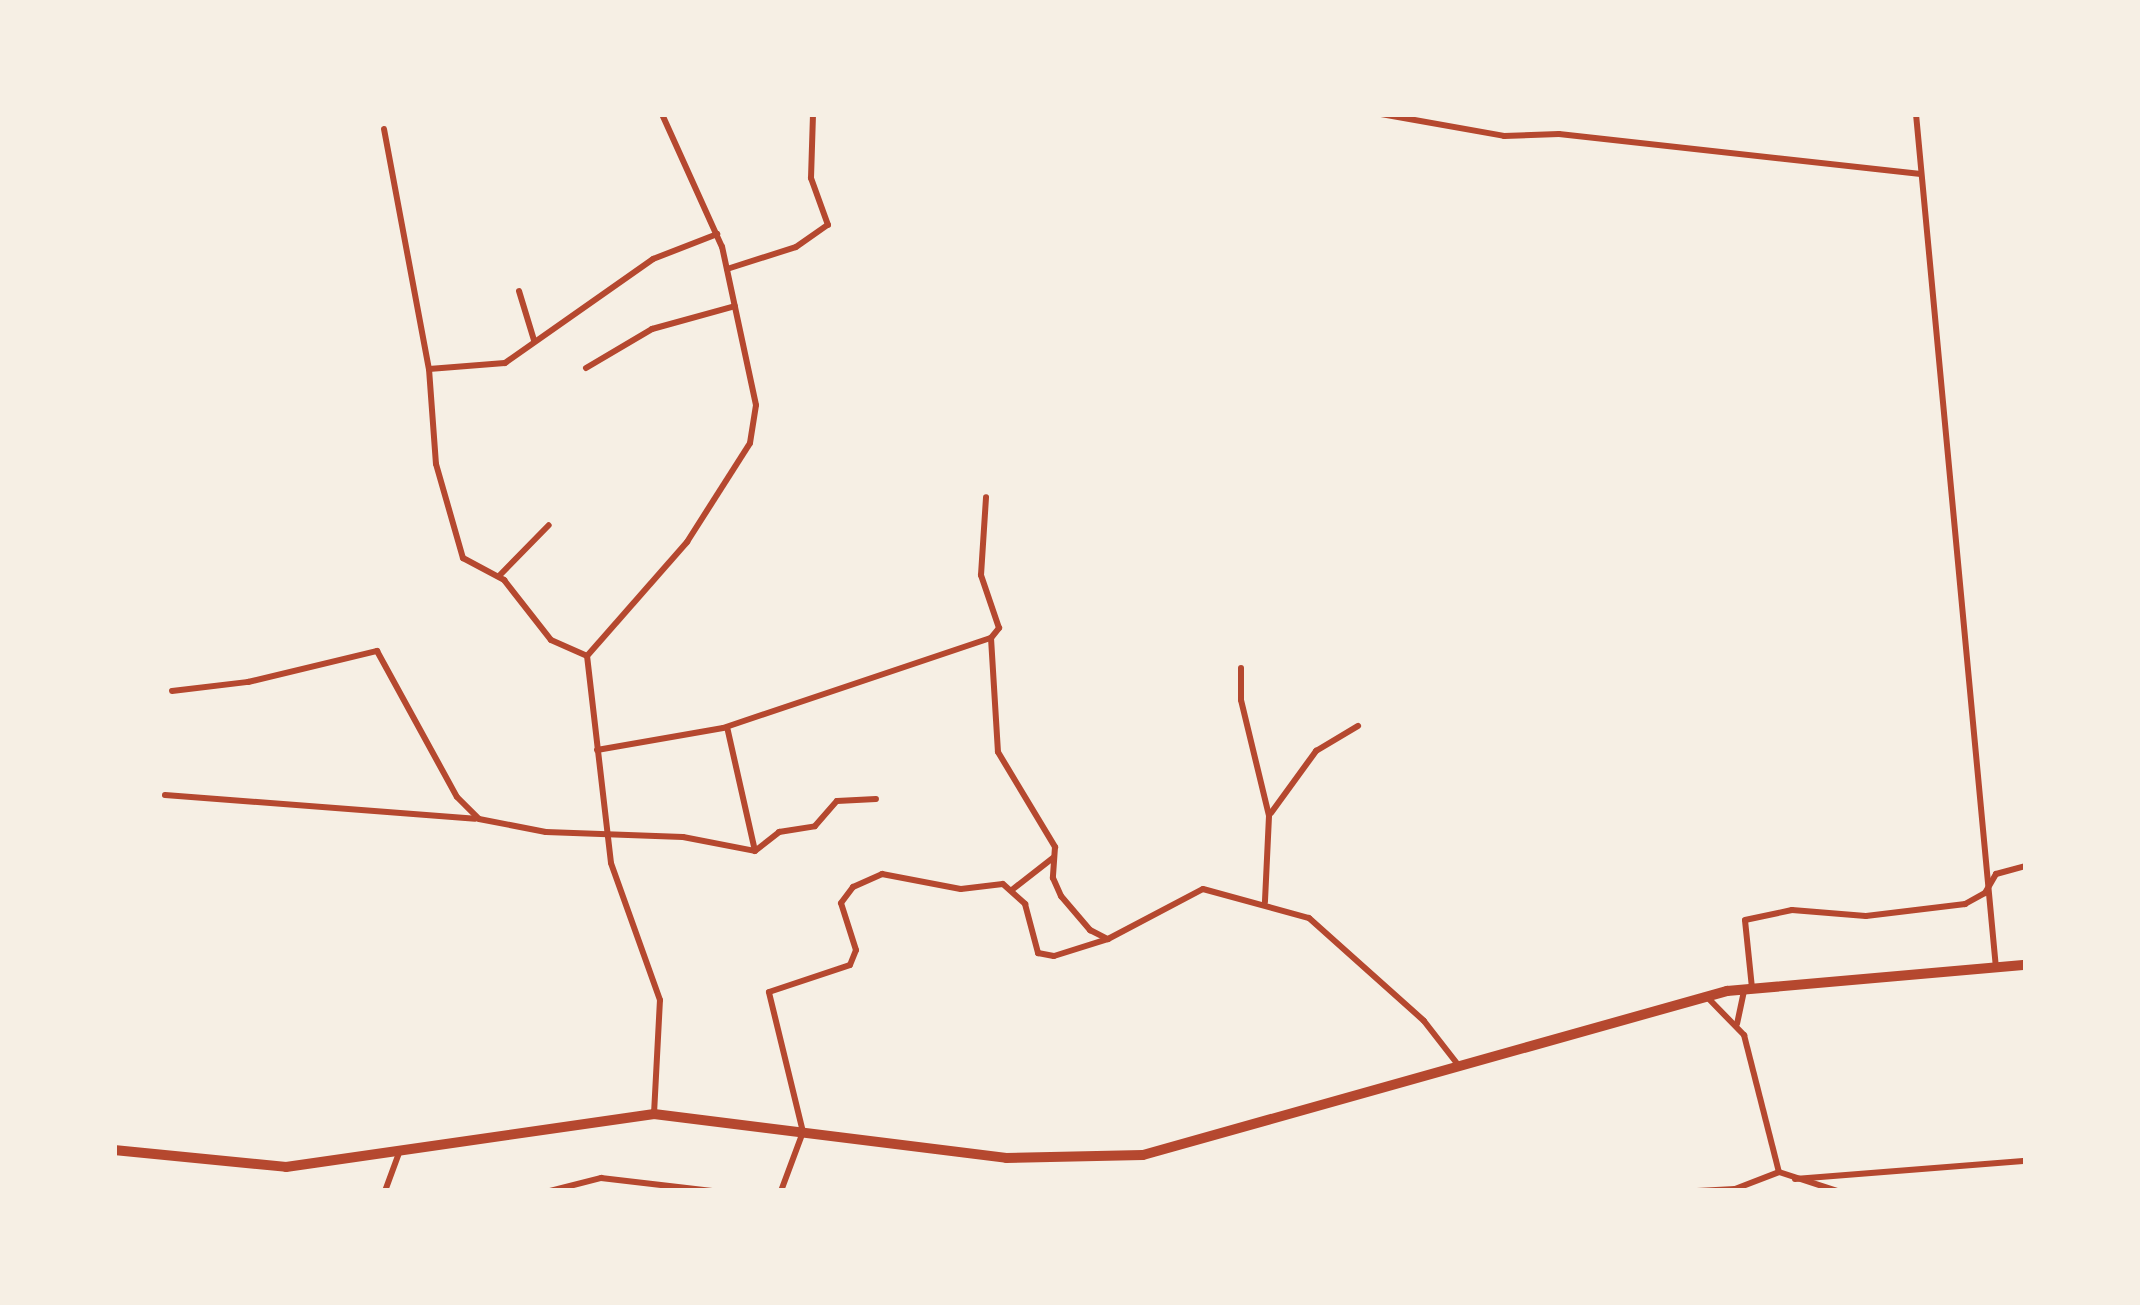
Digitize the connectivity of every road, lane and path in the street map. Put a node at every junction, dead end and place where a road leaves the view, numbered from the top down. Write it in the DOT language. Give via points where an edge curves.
graph roads {
  1 [pos="662,114"];
  2 [pos="813,114"];
  3 [pos="1381,114"];
  4 [pos="1916,114"];
  5 [pos="384,129"];
  6 [pos="1922,174"];
  7 [pos="717,234"];
  8 [pos="727,268"];
  9 [pos="519,291"];
  10 [pos="735,306"];
  11 [pos="534,340"];
  12 [pos="586,368"];
  13 [pos="429,369"];
  14 [pos="986,497"];
  15 [pos="549,524"];
  16 [pos="499,576"];
  17 [pos="992,638"];
  18 [pos="587,656"];
  19 [pos="1241,668"];
  20 [pos="172,692"];
  21 [pos="1358,726"];
  22 [pos="728,727"];
  23 [pos="597,750"];
  24 [pos="165,795"];
  25 [pos="877,799"];
  26 [pos="1269,816"];
  27 [pos="479,819"];
  28 [pos="605,832"];
  29 [pos="754,851"];
  30 [pos="1054,858"];
  31 [pos="2026,866"];
  32 [pos="1013,889"];
  33 [pos="1985,893"];
  34 [pos="1265,902"];
  35 [pos="1108,939"];
  36 [pos="2026,965"];
  37 [pos="1996,968"];
  38 [pos="1749,988"];
  39 [pos="1706,996"];
  40 [pos="1737,1024"];
  41 [pos="1461,1068"];
  42 [pos="654,1114"];
  43 [pos="803,1132"];
  44 [pos="114,1150"];
  45 [pos="399,1154"];
  46 [pos="2026,1161"];
  47 [pos="1779,1172"];
  48 [pos="1795,1179"];
  49 [pos="385,1191"];
  50 [pos="550,1191"];
  51 [pos="712,1191"];
  52 [pos="781,1191"];
  53 [pos="1610,1191"];
  54 [pos="1673,1191"];
  55 [pos="1696,1191"];
  56 [pos="1837,1191"];
  1 -- 7 [label="street"];
  2 -- 8 [label="street" via="811,178 828,225 796,247"];
  3 -- 6 [label="street" via="1504,136 1559,134"];
  4 -- 6 [label="street"];
  5 -- 13 [label="street"];
  6 -- 33 [label="street"];
  7 -- 8 [label="street"];
  7 -- 11 [label="street" via="653,259"];
  8 -- 10 [label="street"];
  9 -- 11 [label="street"];
  10 -- 12 [label="street" via="652,328"];
  10 -- 18 [label="street" via="756,405 750,443 687,542"];
  11 -- 13 [label="street" via="505,363"];
  13 -- 16 [label="street" via="448,518 464,558"];
  14 -- 17 [label="street" via="981,575 999,628"];
  15 -- 16 [label="street"];
  16 -- 18 [label="street" via="542,632"];
  17 -- 22 [label="street"];
  17 -- 30 [label="street" via="998,752"];
  18 -- 23 [label="street"];
  19 -- 26 [label="street"];
  20 -- 27 [label="street" via="377,651 457,797"];
  21 -- 26 [label="street" via="1303,764"];
  22 -- 23 [label="street"];
  22 -- 29 [label="street"];
  23 -- 28 [label="street"];
  24 -- 27 [label="street"];
  25 -- 29 [label="street" via="837,801 815,826 779,832"];
  26 -- 34 [label="street"];
  27 -- 28 [label="street"];
  28 -- 29 [label="street"];
  28 -- 42 [label="street" via="660,1000"];
  30 -- 32 [label="street"];
  30 -- 35 [label="street" via="1052,878 1070,910"];
  31 -- 33 [label="street" via="1996,874"];
  32 -- 35 [label="street" via="1038,953 1054,956"];
  32 -- 43 [label="street" via="882,874 853,887 841,904 856,950 850,965 769,992"];
  33 -- 37 [label="street"];
  33 -- 38 [label="street" via="1909,911 1792,910 1744,920"];
  34 -- 35 [label="street" via="1189,891"];
  34 -- 41 [label="street" via="1325,928 1424,1021"];
  36 -- 37 [label="main road"];
  37 -- 38 [label="main road"];
  38 -- 39 [label="main road"];
  38 -- 40 [label="street"];
  39 -- 40 [label="street"];
  39 -- 41 [label="main road"];
  40 -- 47 [label="street"];
  41 -- 43 [label="main road" via="1201,1144 1123,1157 1006,1158"];
  42 -- 43 [label="main road"];
  42 -- 45 [label="main road"];
  43 -- 52 [label="street"];
  44 -- 45 [label="main road" via="286,1168"];
  45 -- 49 [label="street"];
  46 -- 48 [label="street"];
  47 -- 48 [label="street"];
  47 -- 55 [label="street" via="1736,1189"];
  48 -- 56 [label="street"];
  50 -- 51 [label="street" via="602,1178"];
  53 -- 54 [label="street"];
}
